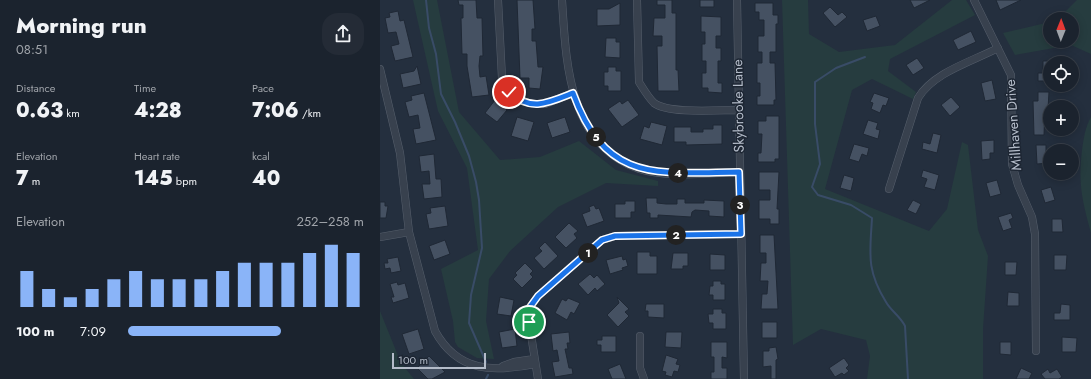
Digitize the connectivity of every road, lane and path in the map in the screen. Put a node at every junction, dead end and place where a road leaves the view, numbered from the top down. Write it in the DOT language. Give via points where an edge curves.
graph roads {
  1 [pos="498,0"];
  2 [pos="562,0"];
  3 [pos="637,0"];
  4 [pos="737,0"];
  5 [pos="974,0"];
  6 [pos="998,48"];
  7 [pos="380,69"];
  8 [pos="573,93"];
  9 [pos="738,110"];
  10 [pos="739,172"];
  11 [pos="889,189"];
  12 [pos="409,232"];
  13 [pos="741,234"];
  14 [pos="380,237"];
  15 [pos="640,336"];
  16 [pos="1036,352"];
  17 [pos="535,361"];
  18 [pos="538,379"];
  19 [pos="644,379"];
  20 [pos="744,379"];
  1 -- 8 [label="street" via="502,78 509,92 517,99 533,104 545,104"];
  2 -- 8 [label="street" via="566,63"];
  3 -- 9 [label="street" via="640,82 645,93 655,104 669,109"];
  4 -- 9 [label="street, Skybrooke Lane"];
  5 -- 6 [label="street, Millhaven Drive"];
  6 -- 11 [label="street" via="925,87 918,98"];
  6 -- 16 [label="street, Millhaven Drive" via="1010,75 1012,164 1032,217 1035,234"];
  7 -- 12 [label="street" via="400,153"];
  8 -- 10 [label="street" via="581,116 597,139 616,158 640,169 668,173"];
  9 -- 10 [label="street, Skybrooke Lane"];
  10 -- 13 [label="street, Skybrooke Lane"];
  12 -- 14 [label="street"];
  12 -- 17 [label="street" via="436,331 443,346 460,360 475,366 514,368"];
  13 -- 17 [label="street" via="615,236 602,240 538,296 530,307 529,322"];
  13 -- 20 [label="street, Skybrooke Lane"];
  15 -- 19 [label="street" via="640,368"];
  17 -- 18 [label="street"];
}
